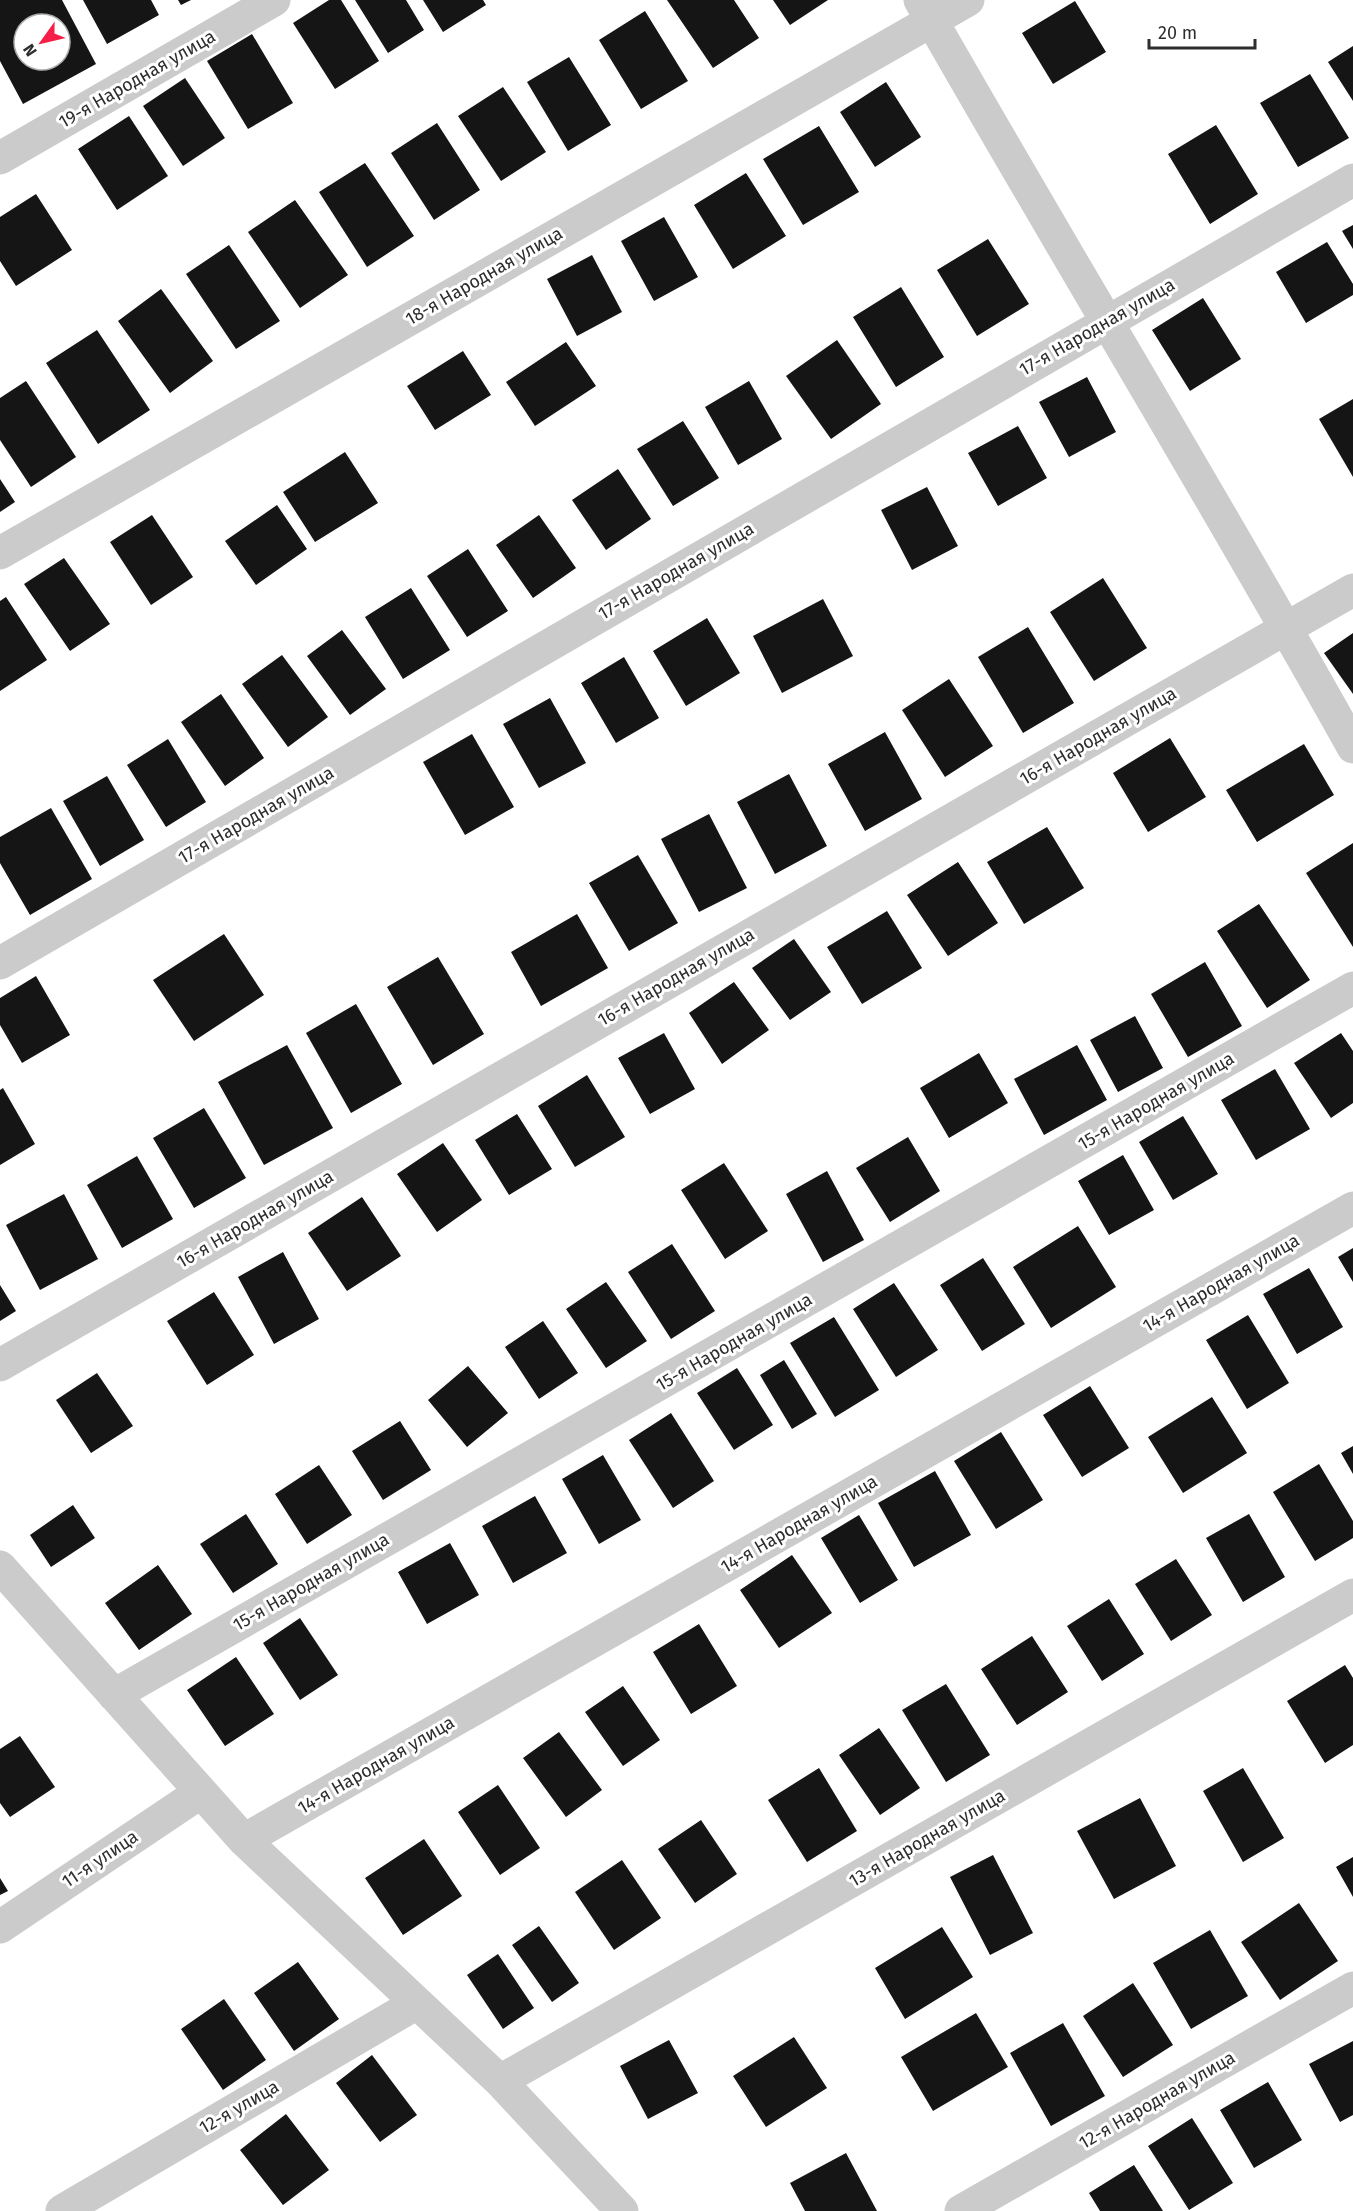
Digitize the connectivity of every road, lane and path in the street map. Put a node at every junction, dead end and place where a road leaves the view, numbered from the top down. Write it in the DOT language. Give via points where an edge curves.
graph roads {
  1 [pos="274,0"];
  2 [pos="968,0"];
  3 [pos="926,10"];
  4 [pos="0,158"];
  5 [pos="1353,180"];
  6 [pos="1106,322"];
  7 [pos="0,553"];
  8 [pos="1353,590"];
  9 [pos="1287,628"];
  10 [pos="1353,747"];
  11 [pos="0,963"];
  12 [pos="1353,988"];
  13 [pos="1353,1208"];
  14 [pos="0,1365"];
  15 [pos="1,1569"];
  16 [pos="1353,1595"];
  17 [pos="114,1695"];
  18 [pos="201,1792"];
  19 [pos="244,1840"];
  20 [pos="0,1927"];
  21 [pos="1353,1988"];
  22 [pos="417,2003"];
  23 [pos="500,2082"];
  24 [pos="62,2211"];
  25 [pos="622,2211"];
  26 [pos="961,2211"];
  1 -- 4 [label="street, 19-я Народная улица"];
  2 -- 3 [label="street, 18-я Народная улица"];
  3 -- 6 [label="street"];
  3 -- 7 [label="street, 18-я Народная улица"];
  5 -- 6 [label="street, 17-я Народная улица"];
  6 -- 9 [label="street"];
  6 -- 11 [label="street, 17-я Народная улица"];
  8 -- 9 [label="street, 16-я Народная улица"];
  9 -- 10 [label="street"];
  9 -- 14 [label="street, 16-я Народная улица"];
  12 -- 17 [label="street, 15-я Народная улица"];
  13 -- 19 [label="street, 14-я Народная улица"];
  15 -- 17 [label="street"];
  16 -- 23 [label="street, 13-я Народная улица"];
  17 -- 18 [label="street"];
  18 -- 19 [label="street"];
  18 -- 20 [label="street, 11-я улица"];
  19 -- 22 [label="street"];
  21 -- 26 [label="street, 12-я Народная улица"];
  22 -- 23 [label="street"];
  22 -- 24 [label="street, 12-я улица"];
  23 -- 25 [label="street"];
}
